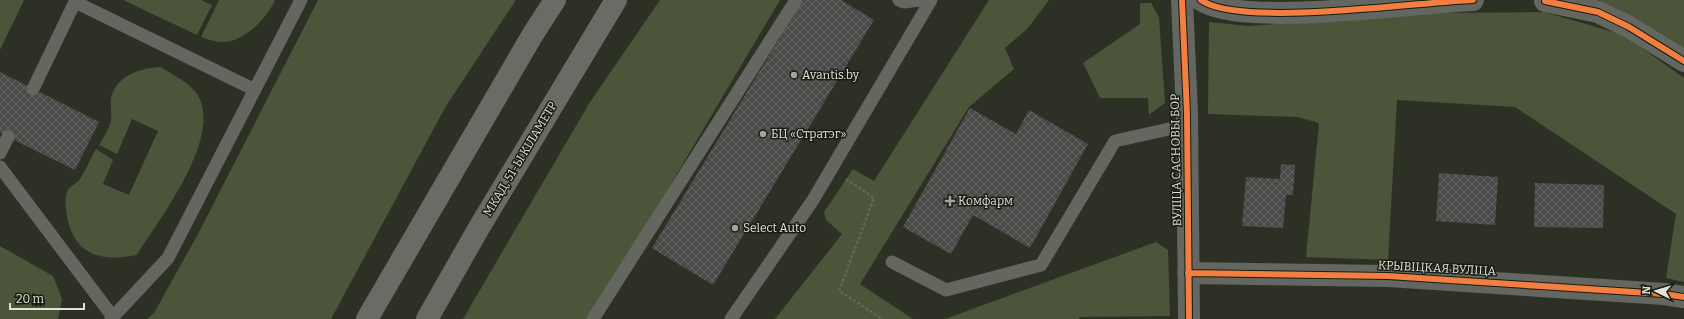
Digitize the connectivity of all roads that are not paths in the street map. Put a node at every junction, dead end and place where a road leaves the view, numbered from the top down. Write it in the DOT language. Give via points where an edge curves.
graph roads {
  1 [pos="301,0"];
  2 [pos="555,0"];
  3 [pos="616,0"];
  4 [pos="796,0"];
  5 [pos="899,0"];
  6 [pos="918,0"];
  7 [pos="931,0"];
  8 [pos="1182,0"];
  9 [pos="1201,0"];
  10 [pos="1473,0"];
  11 [pos="1541,0"];
  12 [pos="74,1"];
  13 [pos="1684,61"];
  14 [pos="33,89"];
  15 [pos="255,90"];
  16 [pos="1187,125"];
  17 [pos="8,137"];
  18 [pos="0,153"];
  19 [pos="0,167"];
  20 [pos="892,262"];
  21 [pos="1188,273"];
  22 [pos="1684,297"];
  23 [pos="112,318"];
  24 [pos="367,319"];
  25 [pos="427,319"];
  26 [pos="593,319"];
  27 [pos="731,319"];
  28 [pos="1189,319"];
  1 -- 15 [label="lane"];
  2 -- 24 [label="highway"];
  3 -- 25 [label="highway, МКАД, 51-Ы КІЛАМЕТР"];
  4 -- 26 [label="lane"];
  5 -- 6 [label="lane"];
  7 -- 27 [label="lane" via="813,200"];
  8 -- 16 [label="street, ВУЛІЦА САСНОВЫ БОР"];
  9 -- 10 [label="street" via="1206,4 1246,13 1360,9"];
  11 -- 13 [label="street" via="1598,12 1629,27"];
  12 -- 14 [label="lane"];
  12 -- 15 [label="lane"];
  15 -- 23 [label="lane" via="168,258"];
  16 -- 20 [label="lane" via="1115,141 1041,265 946,290"];
  16 -- 21 [label="street, ВУЛІЦА САСНОВЫ БОР"];
  17 -- 18 [label="lane"];
  19 -- 23 [label="lane"];
  21 -- 22 [label="street, КРЫВІЦКАЯ ВУЛІЦА" via="1388,276 1656,293"];
  21 -- 28 [label="street, ВУЛІЦА САСНОВЫ БОР"];
}
